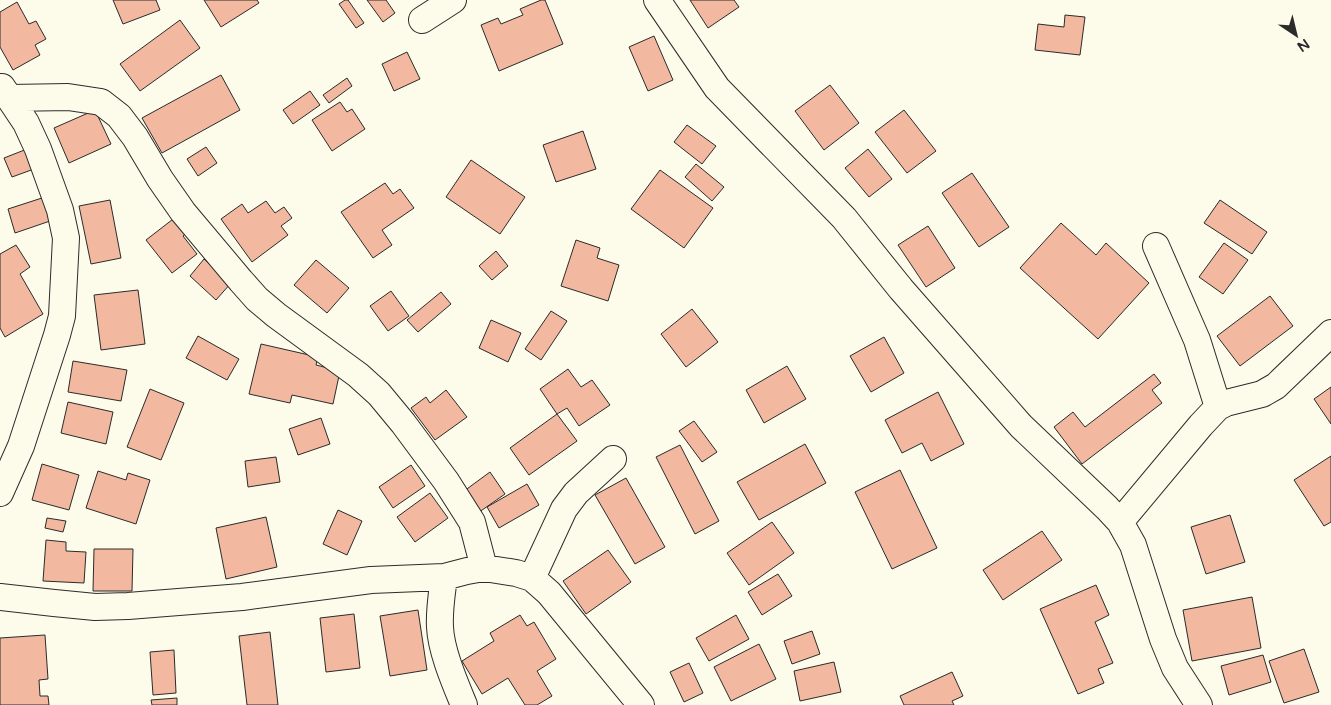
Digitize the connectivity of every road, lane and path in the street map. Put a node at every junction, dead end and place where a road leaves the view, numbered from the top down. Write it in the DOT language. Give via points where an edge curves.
graph roads {
  1 [pos="453,0"];
  2 [pos="656,0"];
  3 [pos="422,20"];
  4 [pos="5,91"];
  5 [pos="1156,246"];
  6 [pos="1331,333"];
  7 [pos="1218,407"];
  8 [pos="613,459"];
  9 [pos="0,494"];
  10 [pos="1120,522"];
  11 [pos="484,568"];
  12 [pos="444,577"];
  13 [pos="532,578"];
  14 [pos="0,597"];
  15 [pos="464,705"];
  16 [pos="641,705"];
  17 [pos="1199,705"];
  1 -- 3 [label="street"];
  2 -- 10 [label="street" via="717,88 844,218 901,289 1021,426"];
  4 -- 9 [label="street" via="38,149 60,210 66,238 62,316 21,446"];
  4 -- 11 [label="street" via="102,102 119,116 183,212 257,299 358,374 403,423 472,522"];
  5 -- 7 [label="street" via="1197,340"];
  6 -- 7 [label="street" via="1270,391"];
  7 -- 10 [label="street"];
  8 -- 13 [label="street" via="576,493 564,509"];
  10 -- 17 [label="street" via="1133,544 1175,668"];
  11 -- 12 [label="street"];
  11 -- 13 [label="street"];
  12 -- 14 [label="street" via="371,580 242,598 128,606 95,607"];
  12 -- 15 [label="street" via="440,628"];
  13 -- 16 [label="street" via="549,593"];
}
